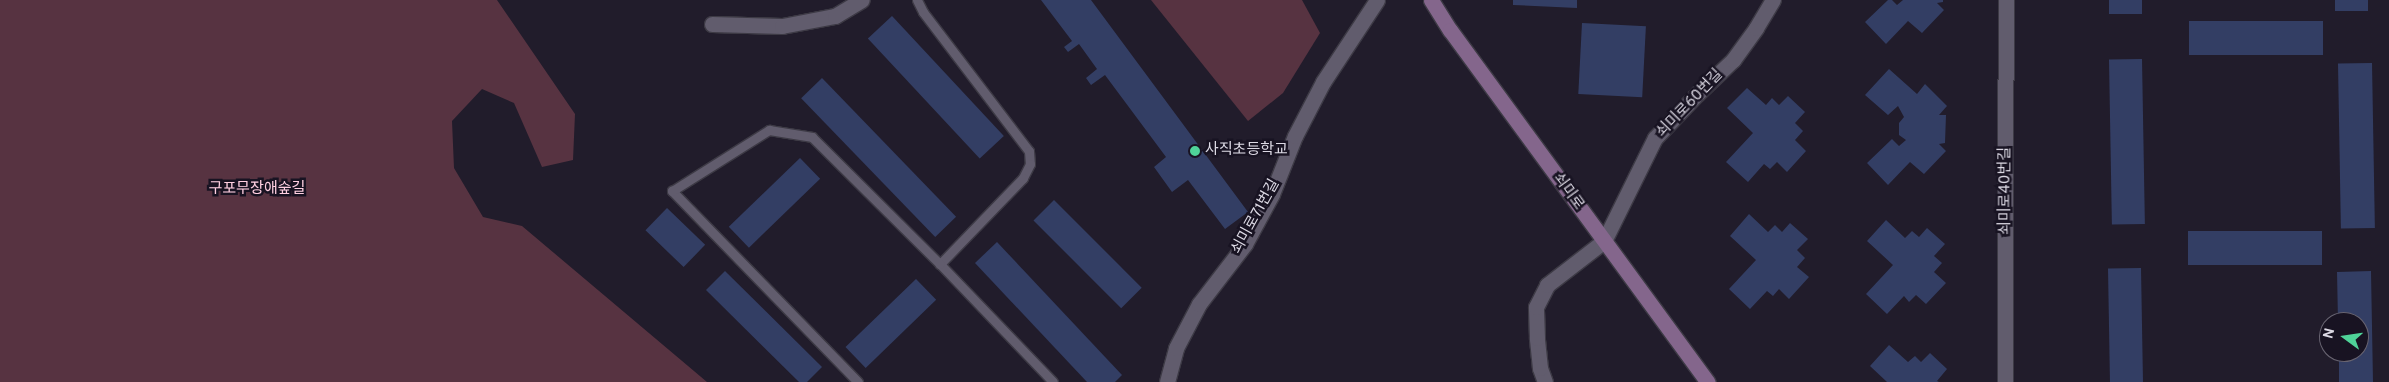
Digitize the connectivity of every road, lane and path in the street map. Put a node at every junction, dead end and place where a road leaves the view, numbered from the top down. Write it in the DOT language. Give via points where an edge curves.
graph roads {
  1 [pos="862,0"];
  2 [pos="917,0"];
  3 [pos="1377,0"];
  4 [pos="1431,0"];
  5 [pos="1773,0"];
  6 [pos="2006,0"];
  7 [pos="712,24"];
  8 [pos="1604,241"];
  9 [pos="940,264"];
  10 [pos="858,382"];
  11 [pos="1053,382"];
  12 [pos="1167,382"];
  13 [pos="1545,382"];
  14 [pos="1708,382"];
  15 [pos="2005,382"];
  1 -- 7 [label="street" via="834,16 782,26"];
  2 -- 9 [label="lane" via="922,12 1028,151 1030,164 1023,178"];
  3 -- 12 [label="street, 쇠미로71번길" via="1323,82 1295,136 1272,194 1245,244 1199,304 1176,348"];
  4 -- 8 [label="main road, 쇠미로"];
  5 -- 8 [label="street, 쇠미로60번길" via="1733,60 1655,138"];
  6 -- 15 [label="street, 쇠미로40번길"];
  8 -- 13 [label="street" via="1548,285 1536,307 1540,368"];
  8 -- 14 [label="main road, 쇠미로"];
  9 -- 10 [label="lane" via="812,137 769,130 672,191"];
  9 -- 11 [label="lane"];
}
